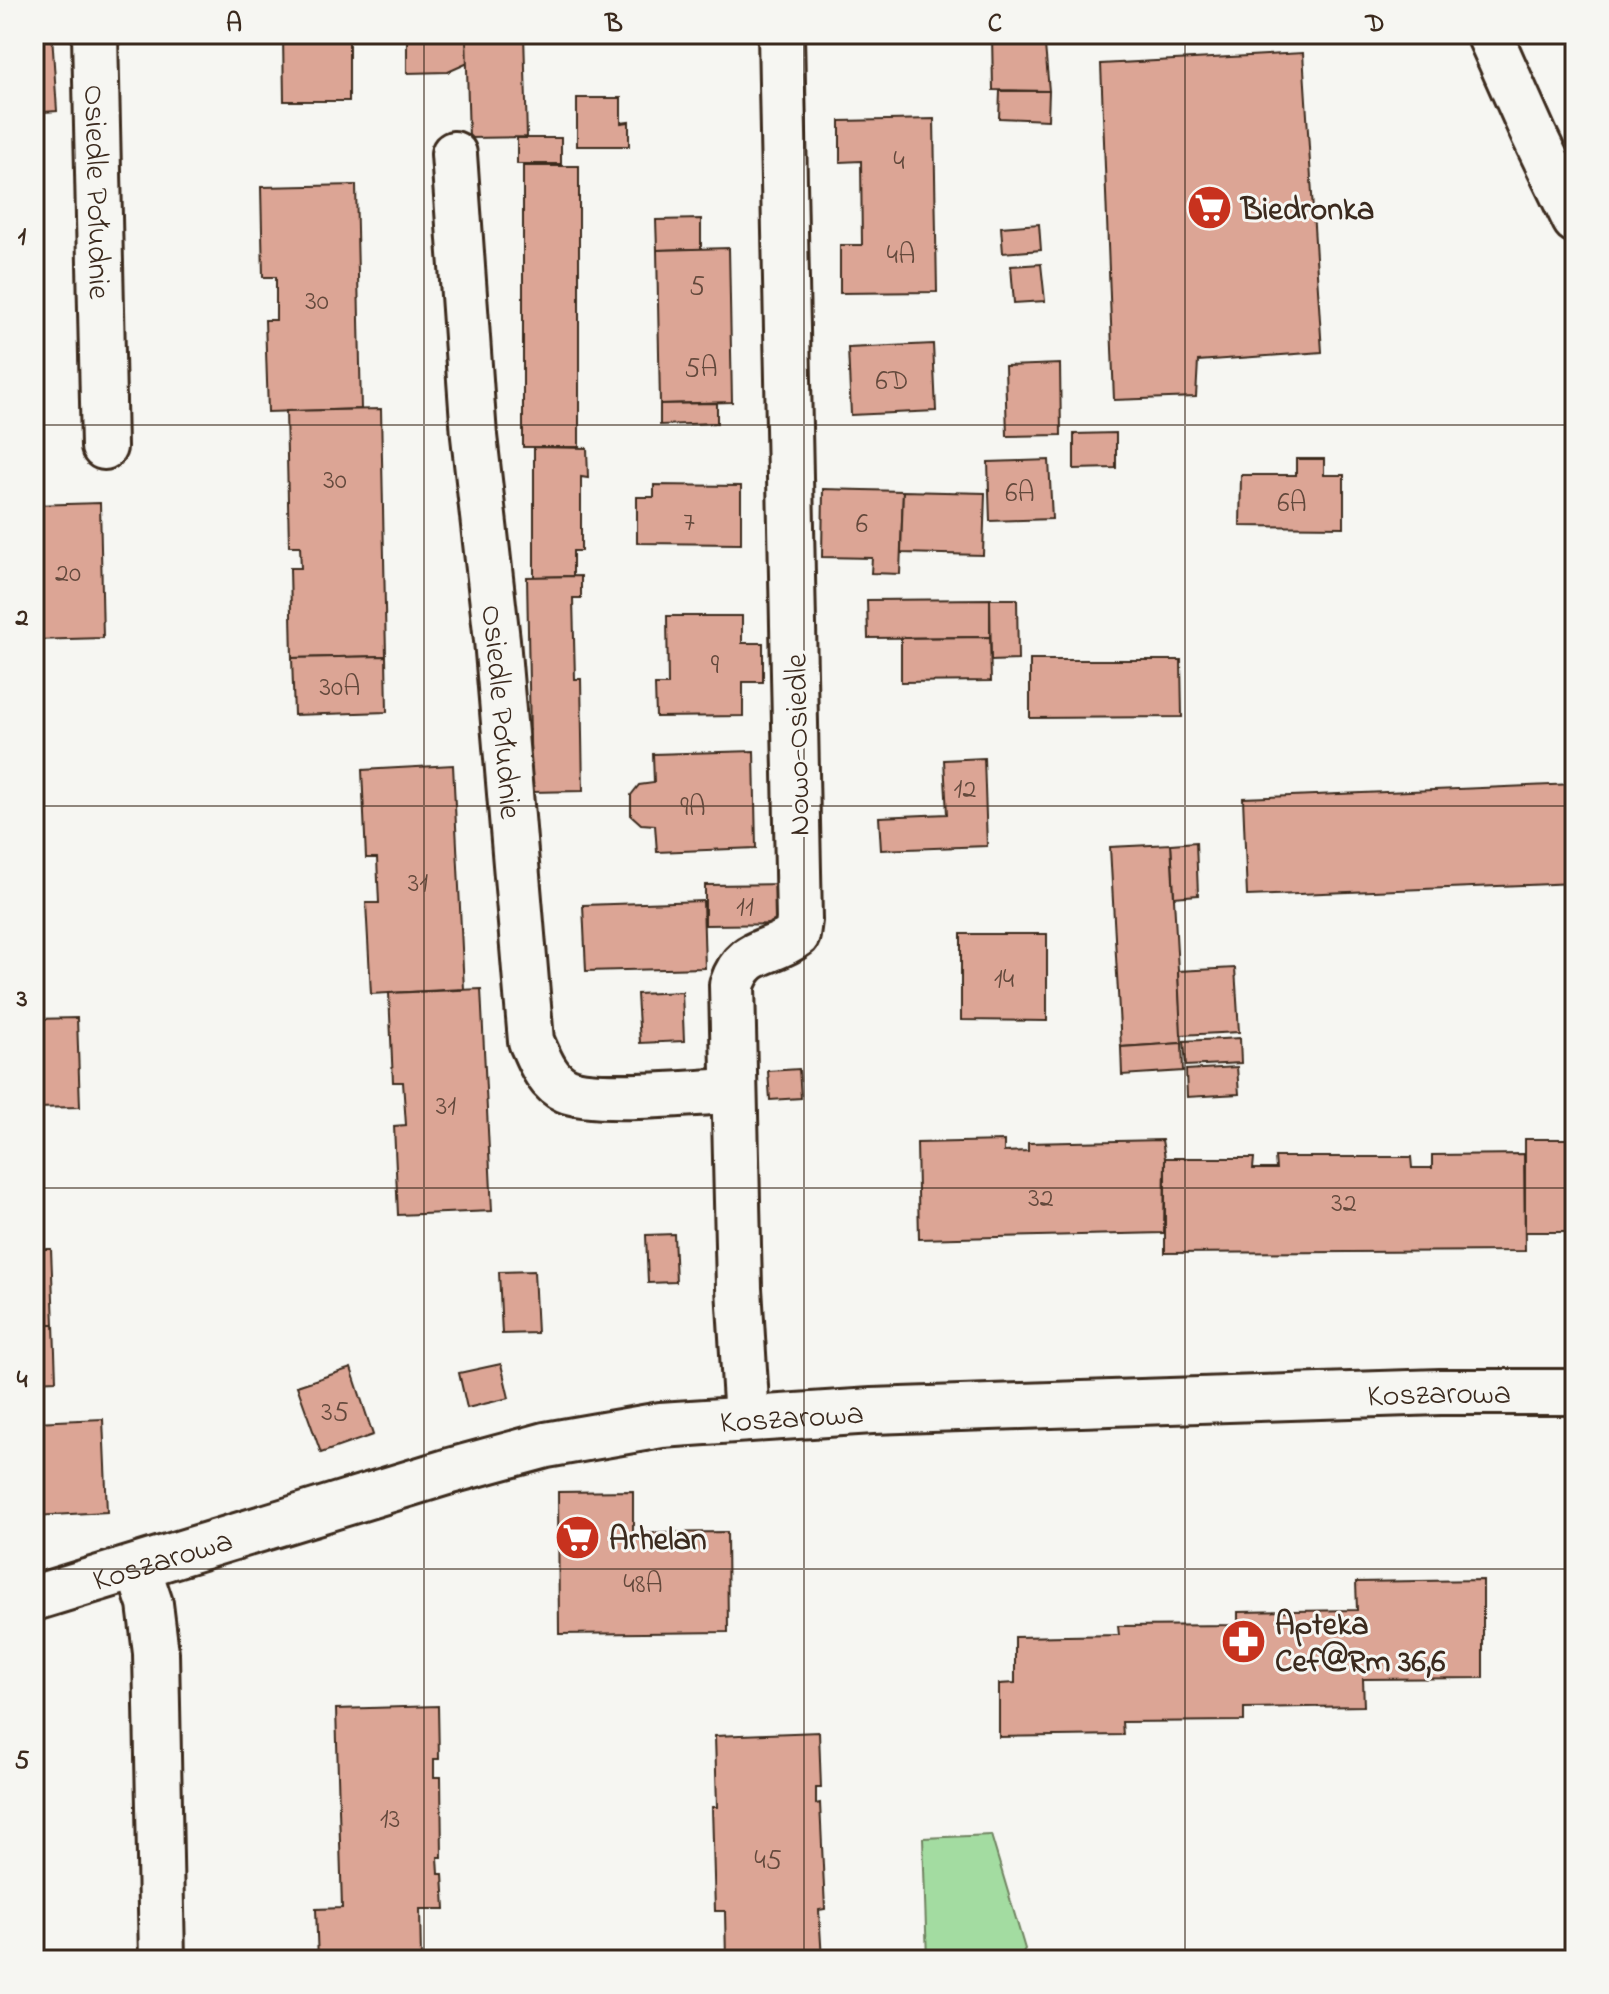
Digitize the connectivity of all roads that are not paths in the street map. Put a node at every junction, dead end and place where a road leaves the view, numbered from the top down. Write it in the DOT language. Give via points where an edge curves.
graph roads {
  1 [pos="95,34"];
  2 [pos="781,34"];
  3 [pos="1489,34"];
  4 [pos="454,154"];
  5 [pos="1575,220"];
  6 [pos="104,447"];
  7 [pos="733,1091"];
  8 [pos="1575,1392"];
  9 [pos="747,1419"];
  10 [pos="138,1568"];
  11 [pos="34,1598"];
  12 [pos="162,1960"];
  1 -- 6 [label="street, Osiedle Południe"];
  2 -- 7 [label="street, Nowo-Osiedle" via="799,920 797,935 787,943 756,953 737,968 732,985"];
  3 -- 5 [label="street"];
  4 -- 7 [label="street, Osiedle Południe" via="474,436 531,1041 543,1070 565,1090 591,1096"];
  7 -- 9 [label="street, Nowo-Osiedle"];
  8 -- 9 [label="street, Koszarowa" via="1316,1396"];
  9 -- 10 [label="street, Koszarowa" via="661,1425 546,1445"];
  10 -- 11 [label="street, Koszarowa"];
  10 -- 12 [label="street" via="150,1604 156,1653"];
}
